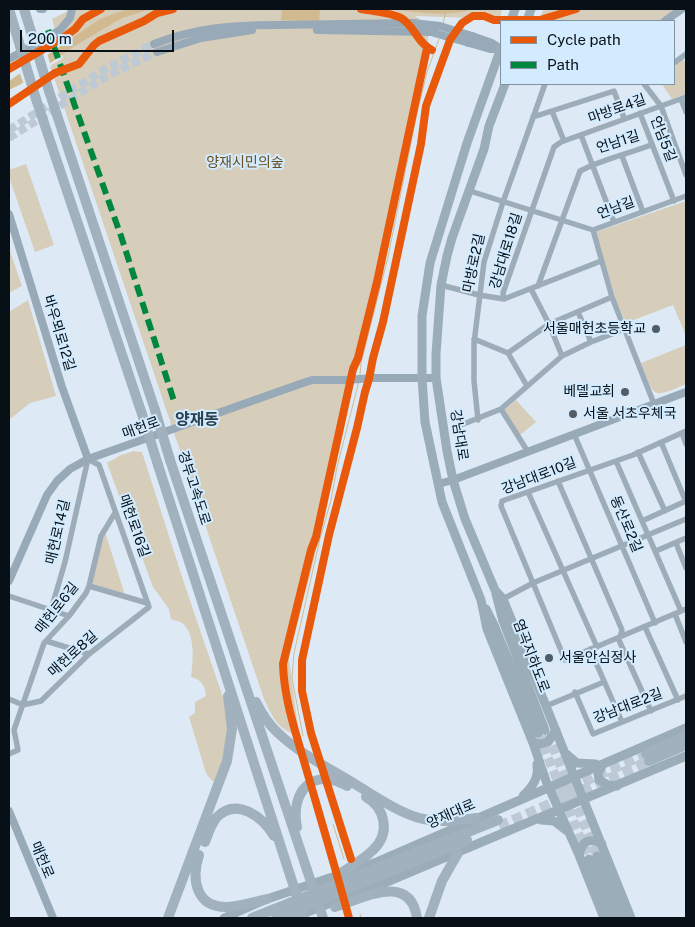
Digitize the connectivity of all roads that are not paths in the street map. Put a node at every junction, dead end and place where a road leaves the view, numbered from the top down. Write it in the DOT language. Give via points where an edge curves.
graph roads {
  1 [pos="9,9"];
  2 [pos="24,9"];
  3 [pos="72,9"];
  4 [pos="682,9"];
  5 [pos="666,20"];
  6 [pos="275,27"];
  7 [pos="154,44"];
  8 [pos="500,49"];
  9 [pos="157,52"];
  10 [pos="500,52"];
  11 [pos="686,56"];
  12 [pos="9,59"];
  13 [pos="675,62"];
  14 [pos="505,85"];
  15 [pos="545,85"];
  16 [pos="646,85"];
  17 [pos="684,98"];
  18 [pos="661,106"];
  19 [pos="552,111"];
  20 [pos="686,112"];
  21 [pos="640,113"];
  22 [pos="533,118"];
  23 [pos="624,118"];
  24 [pos="582,135"];
  25 [pos="564,141"];
  26 [pos="651,145"];
  27 [pos="622,156"];
  28 [pos="593,164"];
  29 [pos="686,176"];
  30 [pos="470,191"];
  31 [pos="686,196"];
  32 [pos="674,201"];
  33 [pos="503,202"];
  34 [pos="531,211"];
  35 [pos="643,212"];
  36 [pos="9,214"];
  37 [pos="562,221"];
  38 [pos="614,222"];
  39 [pos="592,230"];
  40 [pos="601,261"];
  41 [pos="441,284"];
  42 [pos="538,286"];
  43 [pos="531,289"];
  44 [pos="479,295"];
  45 [pos="612,298"];
  46 [pos="504,299"];
  47 [pos="578,312"];
  48 [pos="549,324"];
  49 [pos="624,329"];
  50 [pos="474,339"];
  51 [pos="591,342"];
  52 [pos="508,353"];
  53 [pos="562,356"];
  54 [pos="422,378"];
  55 [pos="436,378"];
  56 [pos="527,386"];
  57 [pos="686,392"];
  58 [pos="654,404"];
  59 [pos="501,410"];
  60 [pos="478,420"];
  61 [pos="461,426"];
  62 [pos="684,432"];
  63 [pos="574,434"];
  64 [pos="661,442"];
  65 [pos="686,444"];
  66 [pos="528,452"];
  67 [pos="638,452"];
  68 [pos="88,459"];
  69 [pos="616,460"];
  70 [pos="590,469"];
  71 [pos="452,480"];
  72 [pos="558,481"];
  73 [pos="438,484"];
  74 [pos="528,492"];
  75 [pos="686,502"];
  76 [pos="665,511"];
  77 [pos="115,513"];
  78 [pos="686,519"];
  79 [pos="642,521"];
  80 [pos="649,535"];
  81 [pos="686,538"];
  82 [pos="676,543"];
  83 [pos="622,546"];
  84 [pos="656,551"];
  85 [pos="590,559"];
  86 [pos="686,568"];
  87 [pos="562,570"];
  88 [pos="9,581"];
  89 [pos="533,582"];
  90 [pos="89,586"];
  91 [pos="495,590"];
  92 [pos="9,596"];
  93 [pos="503,599"];
  94 [pos="481,600"];
  95 [pos="148,605"];
  96 [pos="51,610"];
  97 [pos="684,610"];
  98 [pos="675,614"];
  99 [pos="69,616"];
  100 [pos="655,623"];
  101 [pos="645,627"];
  102 [pos="619,638"];
  103 [pos="46,641"];
  104 [pos="686,642"];
  105 [pos="597,647"];
  106 [pos="590,649"];
  107 [pos="89,654"];
  108 [pos="238,665"];
  109 [pos="226,673"];
  110 [pos="604,682"];
  111 [pos="575,692"];
  112 [pos="686,696"];
  113 [pos="9,700"];
  114 [pos="678,700"];
  115 [pos="23,704"];
  116 [pos="546,706"];
  117 [pos="651,711"];
  118 [pos="622,722"];
  119 [pos="686,728"];
  120 [pos="556,730"];
  121 [pos="686,736"];
  122 [pos="533,742"];
  123 [pos="686,745"];
  124 [pos="564,752"];
  125 [pos="9,754"];
  126 [pos="686,756"];
  127 [pos="603,764"];
  128 [pos="573,776"];
  129 [pos="617,786"];
  130 [pos="548,787"];
  131 [pos="600,793"];
  132 [pos="583,801"];
  133 [pos="510,803"];
  134 [pos="9,811"];
  135 [pos="560,811"];
  136 [pos="476,818"];
  137 [pos="536,820"];
  138 [pos="594,826"];
  139 [pos="12,828"];
  140 [pos="570,834"];
  141 [pos="602,844"];
  142 [pos="458,853"];
  143 [pos="302,855"];
  144 [pos="579,855"];
  145 [pos="285,860"];
  146 [pos="341,873"];
  147 [pos="363,892"];
  148 [pos="267,900"];
  149 [pos="335,907"];
  150 [pos="53,918"];
  151 [pos="168,918"];
  152 [pos="224,918"];
  153 [pos="252,918"];
  154 [pos="276,918"];
  155 [pos="292,918"];
  156 [pos="306,918"];
  157 [pos="323,918"];
  158 [pos="417,918"];
  159 [pos="429,918"];
  160 [pos="604,918"];
  161 [pos="613,918"];
  162 [pos="622,918"];
  163 [pos="631,918"];
  1 -- 109 [label="highway, 경부고속도로, bridge"];
  2 -- 108 [label="highway, 경부고속도로, bridge"];
  3 -- 12 [label="street" via="70,18 60,30"];
  4 -- 5 [label="street"];
  6 -- 7 [label="street" via="214,27"];
  6 -- 8 [label="street, bridge" via="417,30"];
  6 -- 9 [label="street" via="229,32"];
  10 -- 54 [label="main road" via="467,143 430,263 422,316"];
  11 -- 13 [label="street"];
  14 -- 30 [label="main road, 강남대로"];
  15 -- 22 [label="street, 마방로2길"];
  16 -- 18 [label="street, 마방로4길"];
  17 -- 18 [label="street, 마방로4길"];
  17 -- 20 [label="street"];
  18 -- 21 [label="street, 마방로4길"];
  18 -- 29 [label="street, 마방로4길"];
  19 -- 22 [label="street"];
  19 -- 23 [label="street" via="614,91"];
  19 -- 25 [label="street"];
  21 -- 23 [label="street, 마방로4길"];
  21 -- 26 [label="street, 언남5길"];
  22 -- 33 [label="street, 마방로2길"];
  23 -- 24 [label="street, 마방로4길"];
  24 -- 25 [label="street"];
  24 -- 28 [label="street, 언남1길"];
  25 -- 34 [label="street, 강남대로18길" via="554,147"];
  26 -- 27 [label="street, 언남1길"];
  26 -- 32 [label="street, 언남5길"];
  27 -- 28 [label="street, 언남1길"];
  27 -- 35 [label="street"];
  28 -- 37 [label="street" via="580,172"];
  28 -- 38 [label="street, 언남1길"];
  30 -- 33 [label="street, 강남대로18길"];
  30 -- 41 [label="main road, 강남대로" via="452,238"];
  31 -- 32 [label="street, 언남길"];
  32 -- 35 [label="street, 언남길"];
  33 -- 34 [label="street, 강남대로18길"];
  33 -- 44 [label="street, 마방로2길" via="487,248"];
  34 -- 37 [label="street, 강남대로18길"];
  34 -- 46 [label="street, 강남대로18길" via="503,293"];
  35 -- 38 [label="street, 언남길"];
  36 -- 68 [label="street, 바우뫼로12길" via="62,388"];
  37 -- 39 [label="street, 강남대로18길"];
  37 -- 42 [label="street"];
  38 -- 39 [label="street, 언남길"];
  39 -- 40 [label="street, 언남길"];
  40 -- 42 [label="street"];
  40 -- 45 [label="street, 언남길"];
  41 -- 44 [label="street"];
  41 -- 55 [label="main road, 강남대로"];
  42 -- 43 [label="street"];
  43 -- 46 [label="street"];
  43 -- 48 [label="street"];
  44 -- 46 [label="street"];
  44 -- 50 [label="street, 마방로2길"];
  45 -- 47 [label="street"];
  45 -- 49 [label="street, 언남길"];
  47 -- 48 [label="street"];
  47 -- 51 [label="street"];
  48 -- 52 [label="street"];
  48 -- 53 [label="street"];
  49 -- 51 [label="street"];
  49 -- 58 [label="street, 언남길"];
  50 -- 52 [label="street"];
  50 -- 60 [label="street, 마방로2길"];
  51 -- 53 [label="street"];
  52 -- 56 [label="street"];
  53 -- 56 [label="street"];
  54 -- 55 [label="street, 매헌로"];
  54 -- 68 [label="street, 매헌로, bridge" via="312,380"];
  54 -- 73 [label="main road" via="425,422"];
  55 -- 71 [label="main road, 강남대로"];
  56 -- 59 [label="street"];
  57 -- 58 [label="street"];
  58 -- 63 [label="street"];
  59 -- 60 [label="street"];
  59 -- 66 [label="street"];
  60 -- 61 [label="street"];
  62 -- 64 [label="street, 강남대로10길"];
  62 -- 65 [label="street, 강남대로10길"];
  63 -- 66 [label="street"];
  63 -- 70 [label="street, 동산로2길"];
  64 -- 67 [label="street, 강남대로10길"];
  64 -- 75 [label="street"];
  66 -- 71 [label="street"];
  67 -- 69 [label="street, 강남대로10길"];
  67 -- 76 [label="street"];
  68 -- 77 [label="street, 매헌로16길" via="99,466"];
  68 -- 88 [label="street, 매헌로" via="70,469 47,495"];
  68 -- 96 [label="street, 매헌로14길"];
  69 -- 70 [label="street, 강남대로10길"];
  69 -- 79 [label="street"];
  70 -- 72 [label="street, 강남대로10길"];
  70 -- 83 [label="street, 동산로2길"];
  71 -- 73 [label="street"];
  71 -- 91 [label="main road, 강남대로"];
  72 -- 74 [label="street, 강남대로10길"];
  72 -- 85 [label="street"];
  73 -- 94 [label="main road" via="452,530"];
  74 -- 87 [label="street"];
  74 -- 89 [label="street, 강남대로10길" via="502,501 501,506"];
  75 -- 76 [label="street"];
  76 -- 79 [label="street"];
  77 -- 90 [label="street, 매헌로6길" via="101,536"];
  77 -- 95 [label="street, 매헌로16길"];
  78 -- 80 [label="street"];
  79 -- 80 [label="street"];
  80 -- 83 [label="street"];
  80 -- 84 [label="street"];
  81 -- 82 [label="street"];
  82 -- 84 [label="street"];
  82 -- 86 [label="street"];
  83 -- 85 [label="street"];
  83 -- 100 [label="street, 동산로2길"];
  84 -- 97 [label="street"];
  85 -- 87 [label="street"];
  85 -- 102 [label="street" via="622,630"];
  87 -- 89 [label="street"];
  87 -- 105 [label="street"];
  89 -- 93 [label="street"];
  89 -- 106 [label="street" via="565,660"];
  90 -- 95 [label="street, 매헌로6길"];
  90 -- 99 [label="street, 매헌로6길"];
  91 -- 93 [label="main road, 강남대로"];
  91 -- 94 [label="main road, 염곡지하도로" via="542,731"];
  92 -- 96 [label="street"];
  93 -- 116 [label="main road, 강남대로"];
  94 -- 122 [label="main road" via="487,629"];
  95 -- 107 [label="street, 매헌로8길"];
  96 -- 99 [label="street"];
  97 -- 98 [label="street"];
  98 -- 100 [label="street"];
  98 -- 104 [label="street"];
  99 -- 103 [label="street, 매헌로6길"];
  100 -- 101 [label="street"];
  101 -- 102 [label="street"];
  101 -- 114 [label="street"];
  102 -- 105 [label="street"];
  102 -- 117 [label="street"];
  103 -- 107 [label="street"];
  103 -- 115 [label="street, 매헌로6길"];
  105 -- 106 [label="street"];
  106 -- 110 [label="street"];
  107 -- 115 [label="street, 매헌로8길" via="41,701"];
  108 -- 136 [label="highway" via="264,717 276,732 304,753 414,816 445,822"];
  108 -- 143 [label="highway, 경부고속도로"];
  109 -- 145 [label="highway, 경부고속도로"];
  109 -- 151 [label="highway" via="232,729 227,762"];
  110 -- 111 [label="street"];
  110 -- 118 [label="street"];
  111 -- 116 [label="street"];
  111 -- 118 [label="street, 강남대로2길" via="593,734"];
  112 -- 114 [label="street, 강남대로2길"];
  113 -- 115 [label="street"];
  114 -- 117 [label="street, 강남대로2길"];
  115 -- 125 [label="street, 매헌로6길" via="14,730 18,750"];
  116 -- 120 [label="main road, 강남대로"];
  117 -- 118 [label="street, 강남대로2길"];
  119 -- 127 [label="main road, 양재대로"];
  120 -- 122 [label="main road" via="548,742"];
  120 -- 124 [label="main road, 강남대로"];
  121 -- 123 [label="highway" via="648,757"];
  122 -- 130 [label="main road"];
  122 -- 133 [label="main road" via="537,778 519,800"];
  124 -- 127 [label="main road" via="580,763"];
  124 -- 128 [label="main road, 강남대로"];
  126 -- 129 [label="main road"];
  127 -- 128 [label="main road, 양재대로"];
  127 -- 129 [label="main road" via="598,773 599,780"];
  128 -- 130 [label="main road, 양재대로"];
  128 -- 132 [label="main road, 강남대로"];
  129 -- 131 [label="main road"];
  130 -- 133 [label="main road, 양재대로"];
  130 -- 135 [label="main road"];
  131 -- 132 [label="main road"];
  131 -- 138 [label="main road" via="592,808"];
  132 -- 135 [label="main road"];
  132 -- 138 [label="main road, 강남대로"];
  133 -- 136 [label="main road, 양재대로"];
  134 -- 139 [label="street, 매헌로"];
  135 -- 137 [label="main road"];
  135 -- 140 [label="main road"];
  136 -- 146 [label="main road, 양재대로" via="377,862"];
  137 -- 140 [label="main road" via="554,822"];
  137 -- 142 [label="main road"];
  138 -- 141 [label="main road, 강남대로"];
  139 -- 150 [label="street, 매헌로"];
  140 -- 144 [label="main road"];
  141 -- 144 [label="main road" via="587,841"];
  141 -- 163 [label="main road, 강남대로"];
  142 -- 147 [label="main road"];
  142 -- 159 [label="highway" via="442,881"];
  143 -- 146 [label="highway" via="295,813 301,792 317,780 328,778 340,782 374,802 383,819 382,836 374,849"];
  143 -- 157 [label="highway, 경부고속도로, bridge"];
  144 -- 160 [label="main road"];
  145 -- 148 [label="highway" via="270,829 250,812 226,811 212,824 195,873 196,886 201,894 209,902 224,906"];
  145 -- 156 [label="highway, 경부고속도로, bridge"];
  146 -- 148 [label="main road, 양재대로"];
  147 -- 149 [label="main road"];
  147 -- 155 [label="main road"];
  148 -- 152 [label="main road, 양재대로"];
  149 -- 156 [label="main road"];
  149 -- 158 [label="highway" via="392,890 409,900"];
  153 -- 154 [label="highway, 양재대로" via="499,823"];
  161 -- 162 [label="main road" via="593,857"];
}
